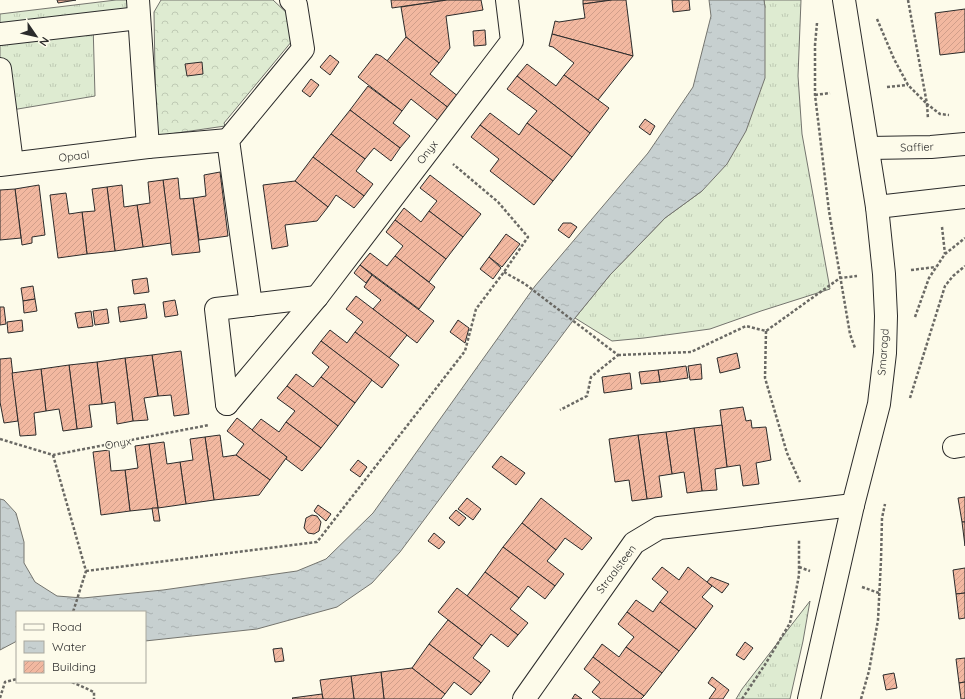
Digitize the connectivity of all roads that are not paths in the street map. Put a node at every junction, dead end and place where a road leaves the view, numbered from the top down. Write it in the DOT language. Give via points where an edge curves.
graph roads {
  1 [pos="291,0"];
  2 [pos="507,0"];
  3 [pos="844,0"];
  4 [pos="139,9"];
  5 [pos="0,34"];
  6 [pos="0,69"];
  7 [pos="228,140"];
  8 [pos="965,144"];
  9 [pos="148,147"];
  10 [pos="869,148"];
  11 [pos="6,164"];
  12 [pos="965,197"];
  13 [pos="877,207"];
  14 [pos="317,297"];
  15 [pos="251,305"];
  16 [pos="853,505"];
  17 [pos="524,699"];
  18 [pos="809,699"];
  1 -- 7 [label="street" via="296,5 303,49"];
  2 -- 14 [label="street, Onyx" via="512,41"];
  3 -- 10 [label="street, Smaragd"];
  4 -- 5 [label="street"];
  4 -- 9 [label="street"];
  6 -- 11 [label="street"];
  7 -- 9 [label="street"];
  7 -- 15 [label="street"];
  8 -- 10 [label="street, Saffier"];
  9 -- 11 [label="street, Opaal"];
  10 -- 13 [label="street, Smaragd"];
  12 -- 13 [label="street"];
  13 -- 16 [label="street, Smaragd" via="886,316 885,353 879,404"];
  14 -- 15 [label="street"];
  14 -- 15 [label="street, Onyx" via="227,404 216,309"];
  16 -- 17 [label="street, Straalsteen" via="659,528 634,543"];
  16 -- 18 [label="street, Smaragd"];
}
